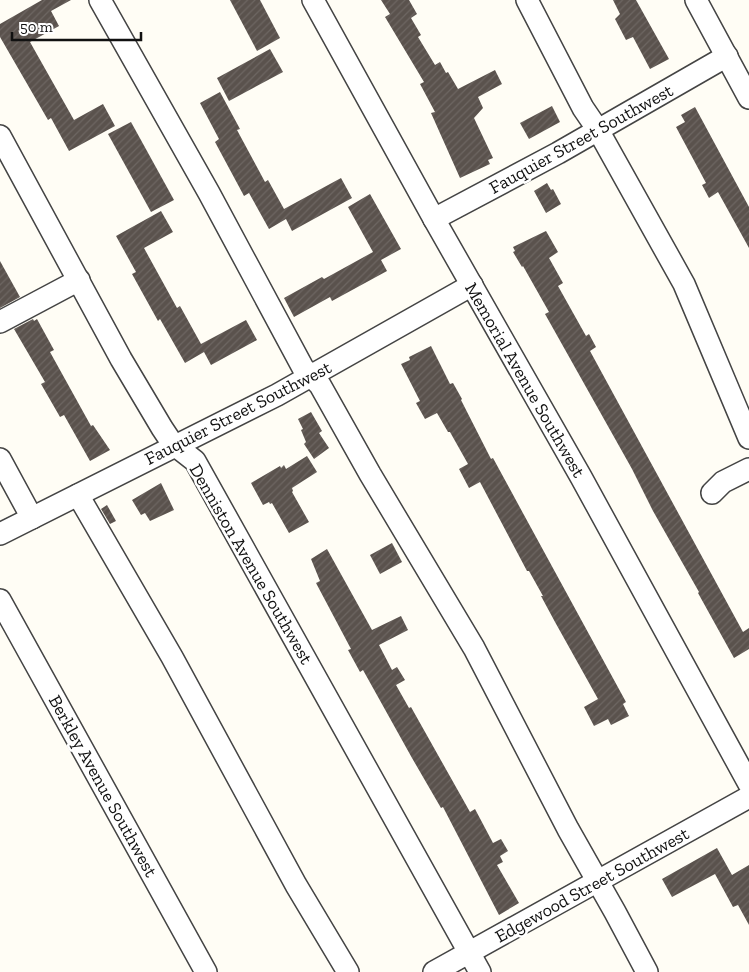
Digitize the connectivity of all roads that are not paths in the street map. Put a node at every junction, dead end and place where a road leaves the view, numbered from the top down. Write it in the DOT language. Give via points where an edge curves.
graph roads {
  1 [pos="100,0"];
  2 [pos="313,0"];
  3 [pos="527,0"];
  4 [pos="696,0"];
  5 [pos="726,56"];
  6 [pos="749,98"];
  7 [pos="598,130"];
  8 [pos="0,136"];
  9 [pos="434,219"];
  10 [pos="79,280"];
  11 [pos="472,285"];
  12 [pos="0,322"];
  13 [pos="310,376"];
  14 [pos="749,438"];
  15 [pos="176,446"];
  16 [pos="0,459"];
  17 [pos="749,469"];
  18 [pos="712,492"];
  19 [pos="78,495"];
  20 [pos="32,518"];
  21 [pos="0,534"];
  22 [pos="0,600"];
  23 [pos="743,760"];
  24 [pos="749,784"];
  25 [pos="749,797"];
  26 [pos="598,882"];
  27 [pos="470,953"];
  28 [pos="206,972"];
  29 [pos="348,972"];
  30 [pos="434,972"];
  31 [pos="480,972"];
  32 [pos="647,972"];
  1 -- 13 [label="street"];
  2 -- 9 [label="street, Memorial Avenue Southwest"];
  3 -- 7 [label="street" via="583,108"];
  4 -- 5 [label="street"];
  5 -- 6 [label="street"];
  5 -- 7 [label="street, Fauquier Street Southwest"];
  7 -- 9 [label="street, Fauquier Street Southwest"];
  7 -- 14 [label="street" via="684,284"];
  8 -- 10 [label="street, Denniston Avenue Southwest"];
  9 -- 11 [label="street, Memorial Avenue Southwest"];
  10 -- 12 [label="street"];
  10 -- 15 [label="street, Denniston Avenue Southwest" via="121,359"];
  11 -- 13 [label="street, Fauquier Street Southwest"];
  11 -- 23 [label="street, Memorial Avenue Southwest"];
  13 -- 15 [label="street, Fauquier Street Southwest"];
  13 -- 26 [label="street" via="320,385 474,648"];
  15 -- 19 [label="street, Fauquier Street Southwest"];
  15 -- 27 [label="street, Denniston Avenue Southwest" via="195,461"];
  16 -- 20 [label="street"];
  17 -- 18 [label="street" via="723,482"];
  19 -- 20 [label="street, Fauquier Street Southwest"];
  19 -- 29 [label="street"];
  20 -- 21 [label="street, Fauquier Street Southwest"];
  22 -- 28 [label="street, Berkley Avenue Southwest"];
  23 -- 24 [label="street, Memorial Avenue Southwest"];
  25 -- 26 [label="street, Edgewood Street Southwest"];
  26 -- 27 [label="street, Edgewood Street Southwest"];
  26 -- 32 [label="street"];
  27 -- 30 [label="street, Edgewood Street Southwest"];
  27 -- 31 [label="street, Denniston Avenue Southwest"];
}
